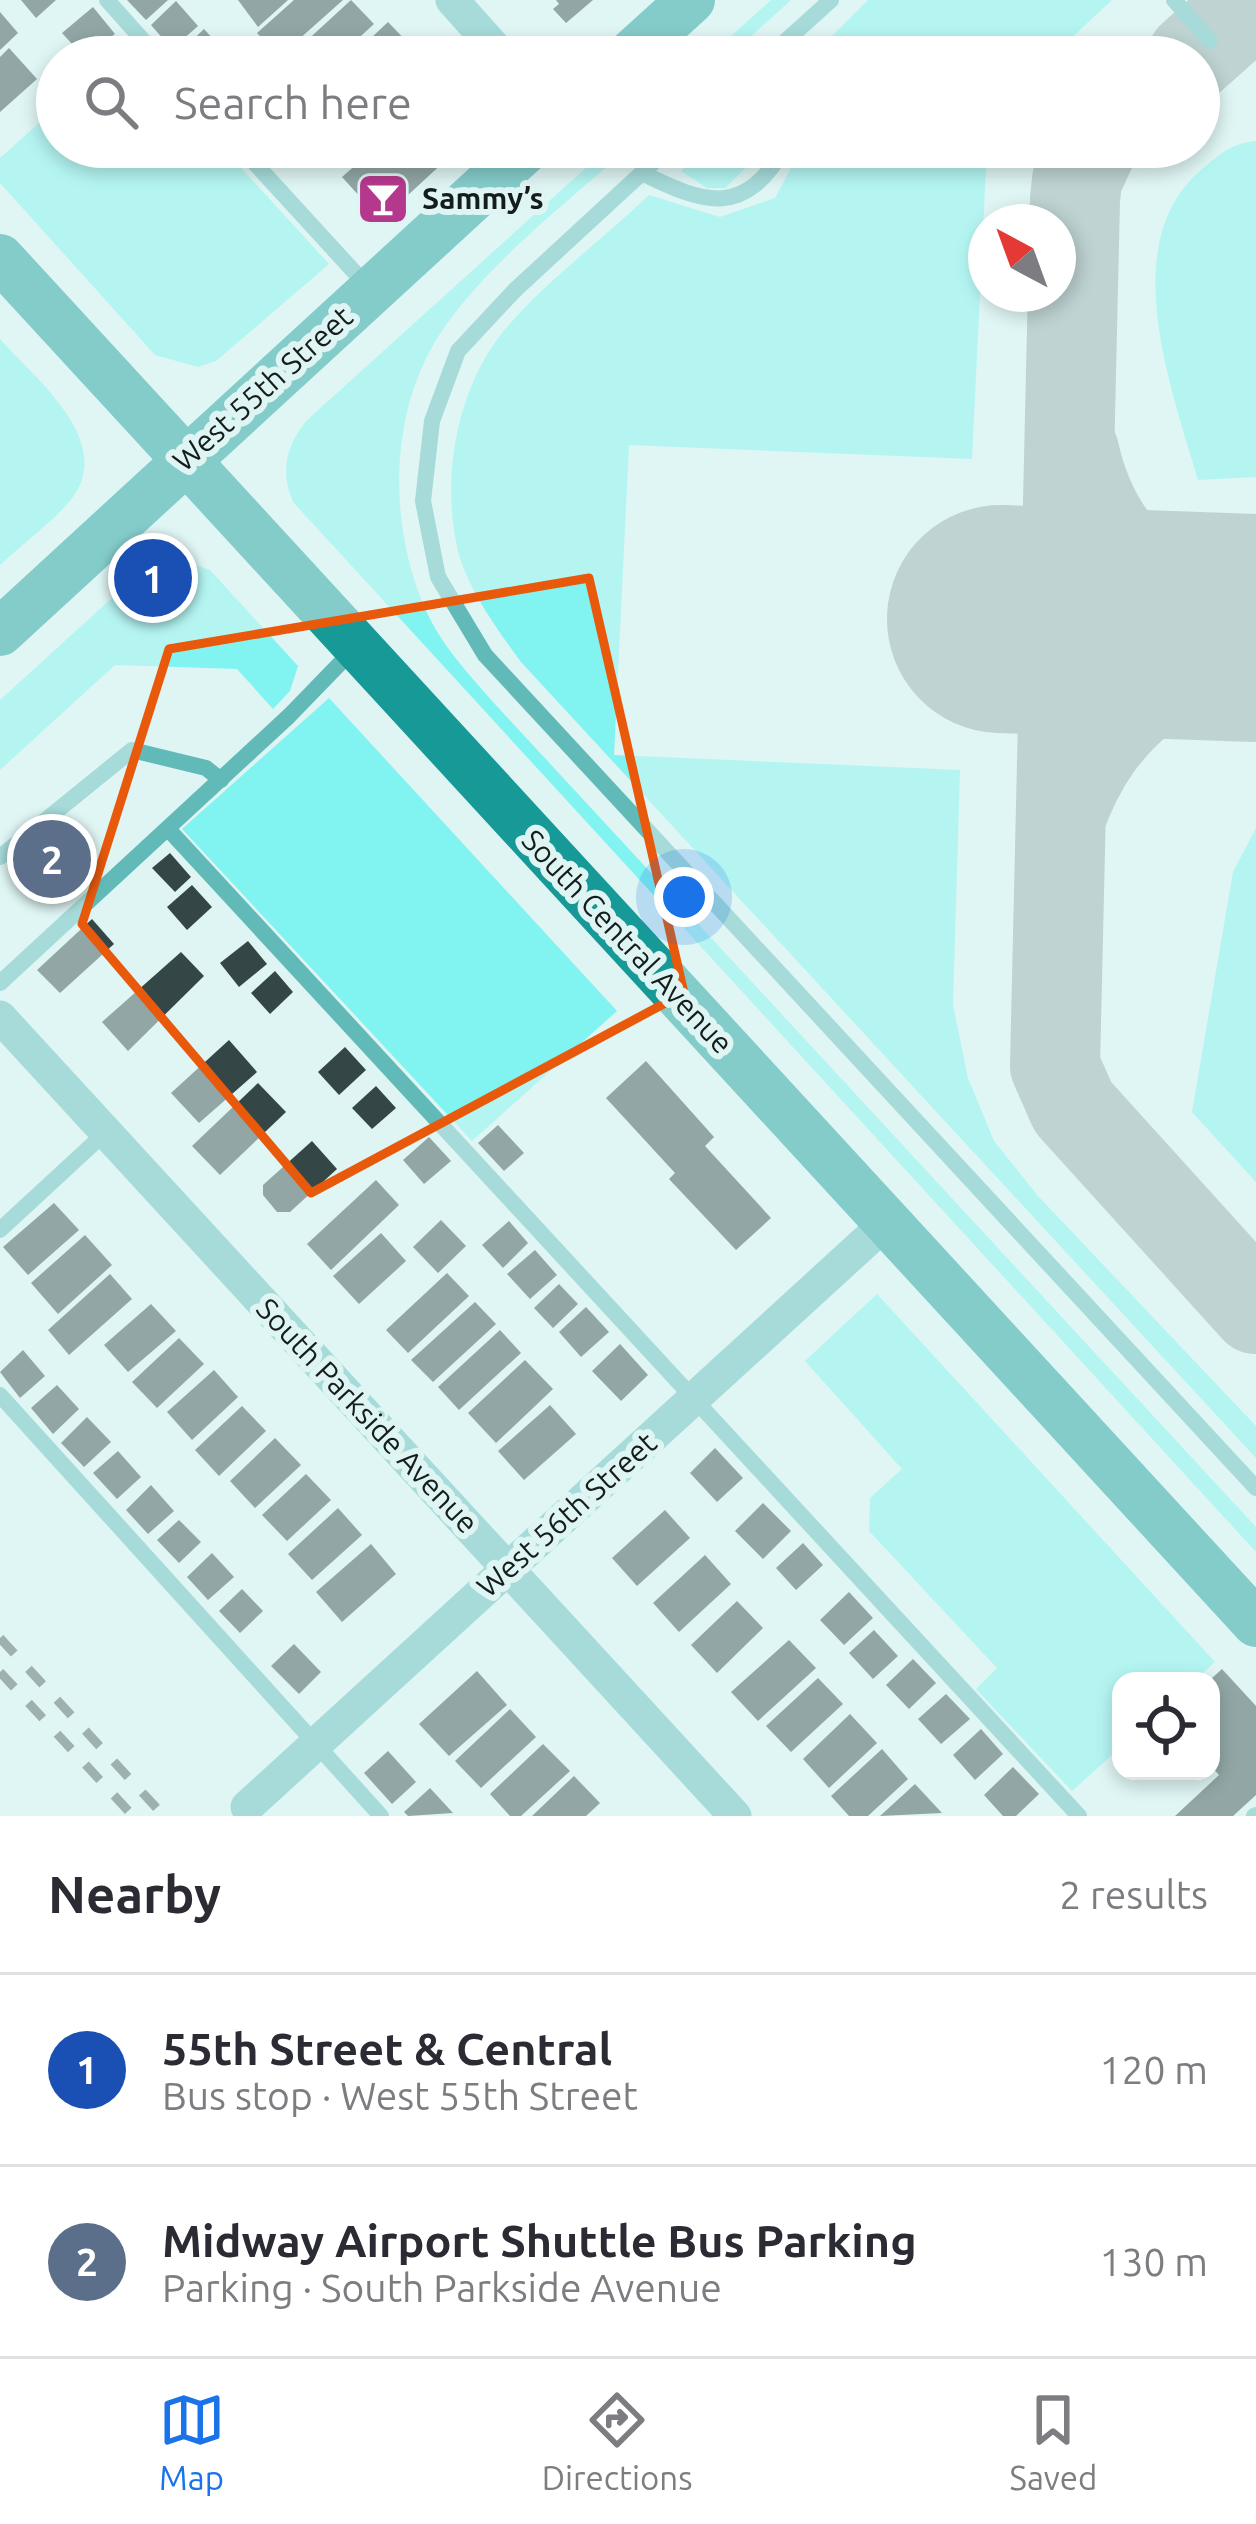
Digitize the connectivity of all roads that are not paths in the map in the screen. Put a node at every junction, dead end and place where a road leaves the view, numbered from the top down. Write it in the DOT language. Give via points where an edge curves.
graph roads {
  1 [pos="107,0"];
  2 [pos="452,0"];
  3 [pos="691,0"];
  4 [pos="831,0"];
  5 [pos="1174,0"];
  6 [pos="139,36"];
  7 [pos="484,36"];
  8 [pos="651,36"];
  9 [pos="795,36"];
  10 [pos="1206,36"];
  11 [pos="259,168"];
  12 [pos="506,168"];
  13 [pos="647,168"];
  14 [pos="773,168"];
  15 [pos="642,173"];
  16 [pos="0,258"];
  17 [pos="370,290"];
  18 [pos="183,462"];
  19 [pos="0,632"];
  20 [pos="355,647"];
  21 [pos="221,780"];
  22 [pos="169,830"];
  23 [pos="0,857"];
  24 [pos="0,983"];
  25 [pos="0,1017"];
  26 [pos="106,1132"];
  27 [pos="886,1223"];
  28 [pos="0,1231"];
  29 [pos="0,1395"];
  30 [pos="693,1400"];
  31 [pos="1256,1488"];
  32 [pos="508,1570"];
  33 [pos="1256,1623"];
  34 [pos="316,1744"];
  35 [pos="247,1807"];
  36 [pos="381,1816"];
  37 [pos="735,1816"];
  38 [pos="1079,1816"];
  1 -- 6 [label="lane"];
  2 -- 7 [label="street"];
  3 -- 8 [label="main road"];
  4 -- 9 [label="lane"];
  5 -- 10 [label="lane"];
  11 -- 17 [label="lane"];
  12 -- 17 [label="main road, West 55th Street"];
  13 -- 15 [label="lane"];
  14 -- 15 [label="lane" via="739,197 708,200"];
  15 -- 31 [label="lane" via="458,350 432,421 423,501 438,577 485,655"];
  16 -- 18 [label="main road, South Central Avenue"];
  17 -- 18 [label="main road, West 55th Street"];
  18 -- 19 [label="main road, West 55th Street"];
  18 -- 20 [label="main road, South Central Avenue"];
  20 -- 21 [label="lane"];
  20 -- 27 [label="main road, South Central Avenue"];
  21 -- 22 [label="lane"];
  21 -- 23 [label="lane" via="206,768 132,750"];
  22 -- 24 [label="lane"];
  22 -- 30 [label="lane"];
  25 -- 26 [label="street, South Parkside Avenue"];
  26 -- 28 [label="lane"];
  26 -- 32 [label="street, South Parkside Avenue"];
  27 -- 30 [label="street, West 56th Street"];
  27 -- 33 [label="main road, South Central Avenue"];
  29 -- 34 [label="lane"];
  30 -- 32 [label="street, West 56th Street"];
  30 -- 38 [label="lane"];
  32 -- 34 [label="street, West 56th Street"];
  32 -- 37 [label="street, South Parkside Avenue"];
  34 -- 35 [label="street, West 56th Street"];
  34 -- 36 [label="lane"];
}
